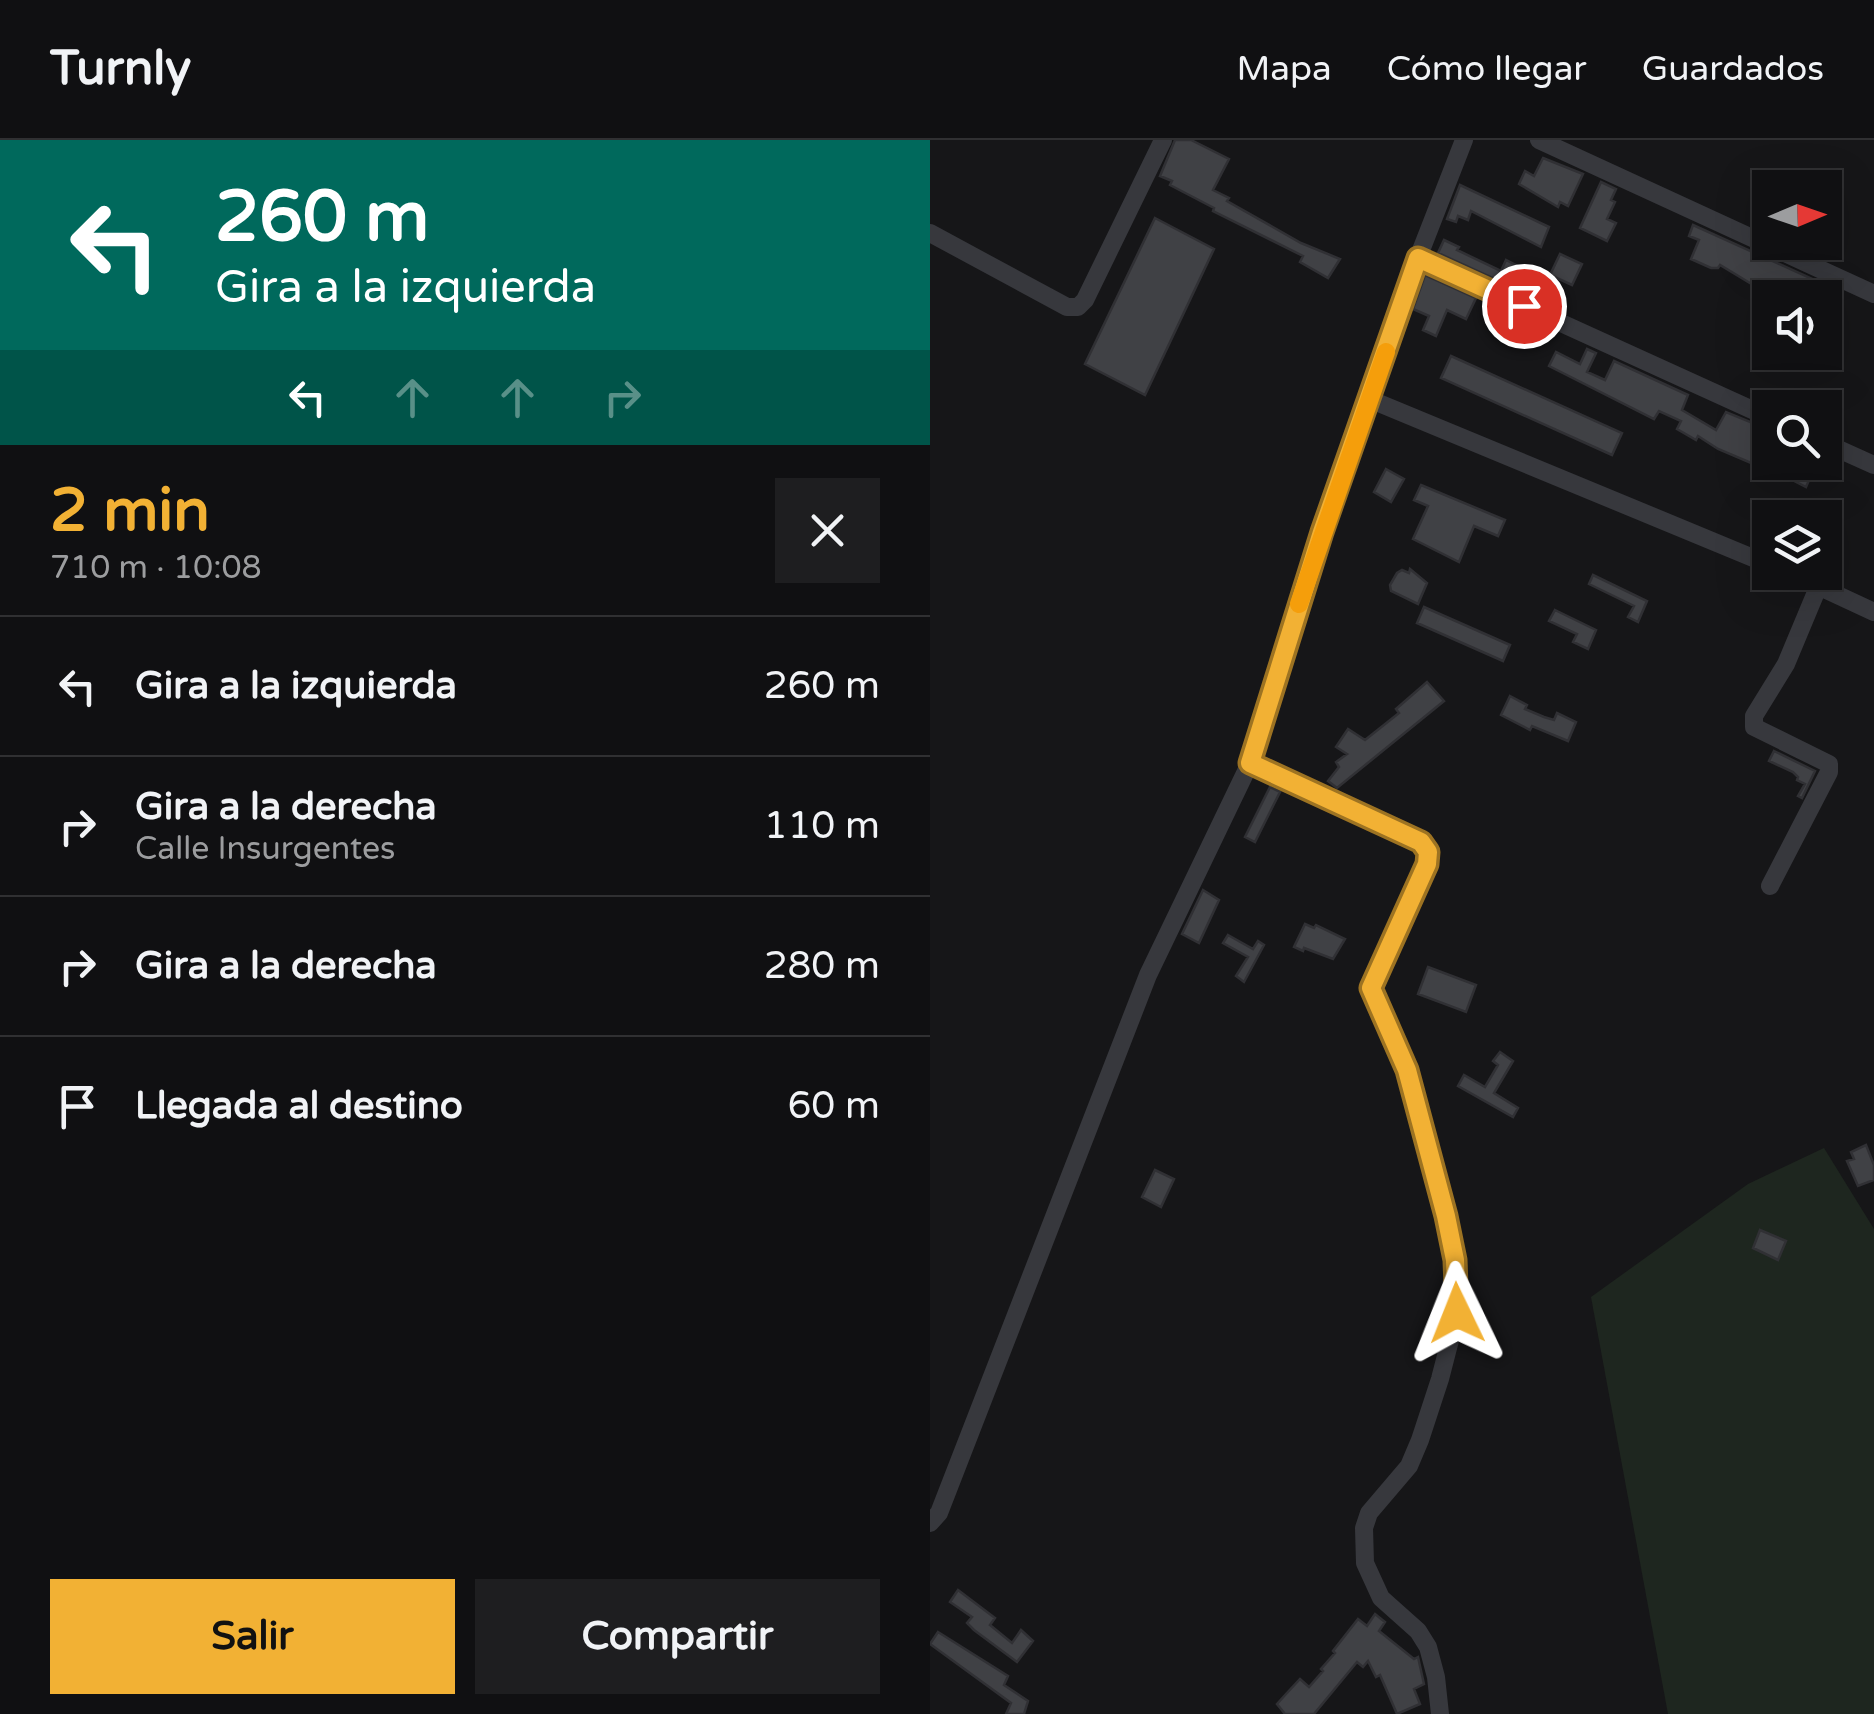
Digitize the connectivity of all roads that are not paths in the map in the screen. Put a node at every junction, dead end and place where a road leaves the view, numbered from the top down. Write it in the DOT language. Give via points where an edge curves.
graph roads {
  1 [pos="1163,140"];
  2 [pos="1464,140"];
  3 [pos="1539,140"];
  4 [pos="930,234"];
  5 [pos="1418,258"];
  6 [pos="1874,294"];
  7 [pos="1369,399"];
  8 [pos="1752,410"];
  9 [pos="1842,451"];
  10 [pos="1874,465"];
  11 [pos="1752,558"];
  12 [pos="1817,590"];
  13 [pos="1829,590"];
  14 [pos="1874,612"];
  15 [pos="1250,763"];
  16 [pos="1770,886"];
  17 [pos="930,1523"];
  18 [pos="1440,1714"];
  1 -- 4 [label="street" via="1078,308"];
  2 -- 5 [label="street"];
  3 -- 6 [label="street"];
  5 -- 7 [label="street"];
  5 -- 8 [label="street"];
  7 -- 11 [label="street"];
  7 -- 15 [label="street"];
  9 -- 10 [label="street"];
  12 -- 16 [label="street" via="1786,664 1754,716 1754,726 1828,764 1829,772"];
  13 -- 14 [label="street"];
  15 -- 17 [label="street" via="1148,975"];
  15 -- 18 [label="street" via="1421,842 1428,852 1371,988 1407,1070 1446,1216 1457,1313 1409,1466 1369,1513 1364,1543 1381,1598 1428,1647"];
}
